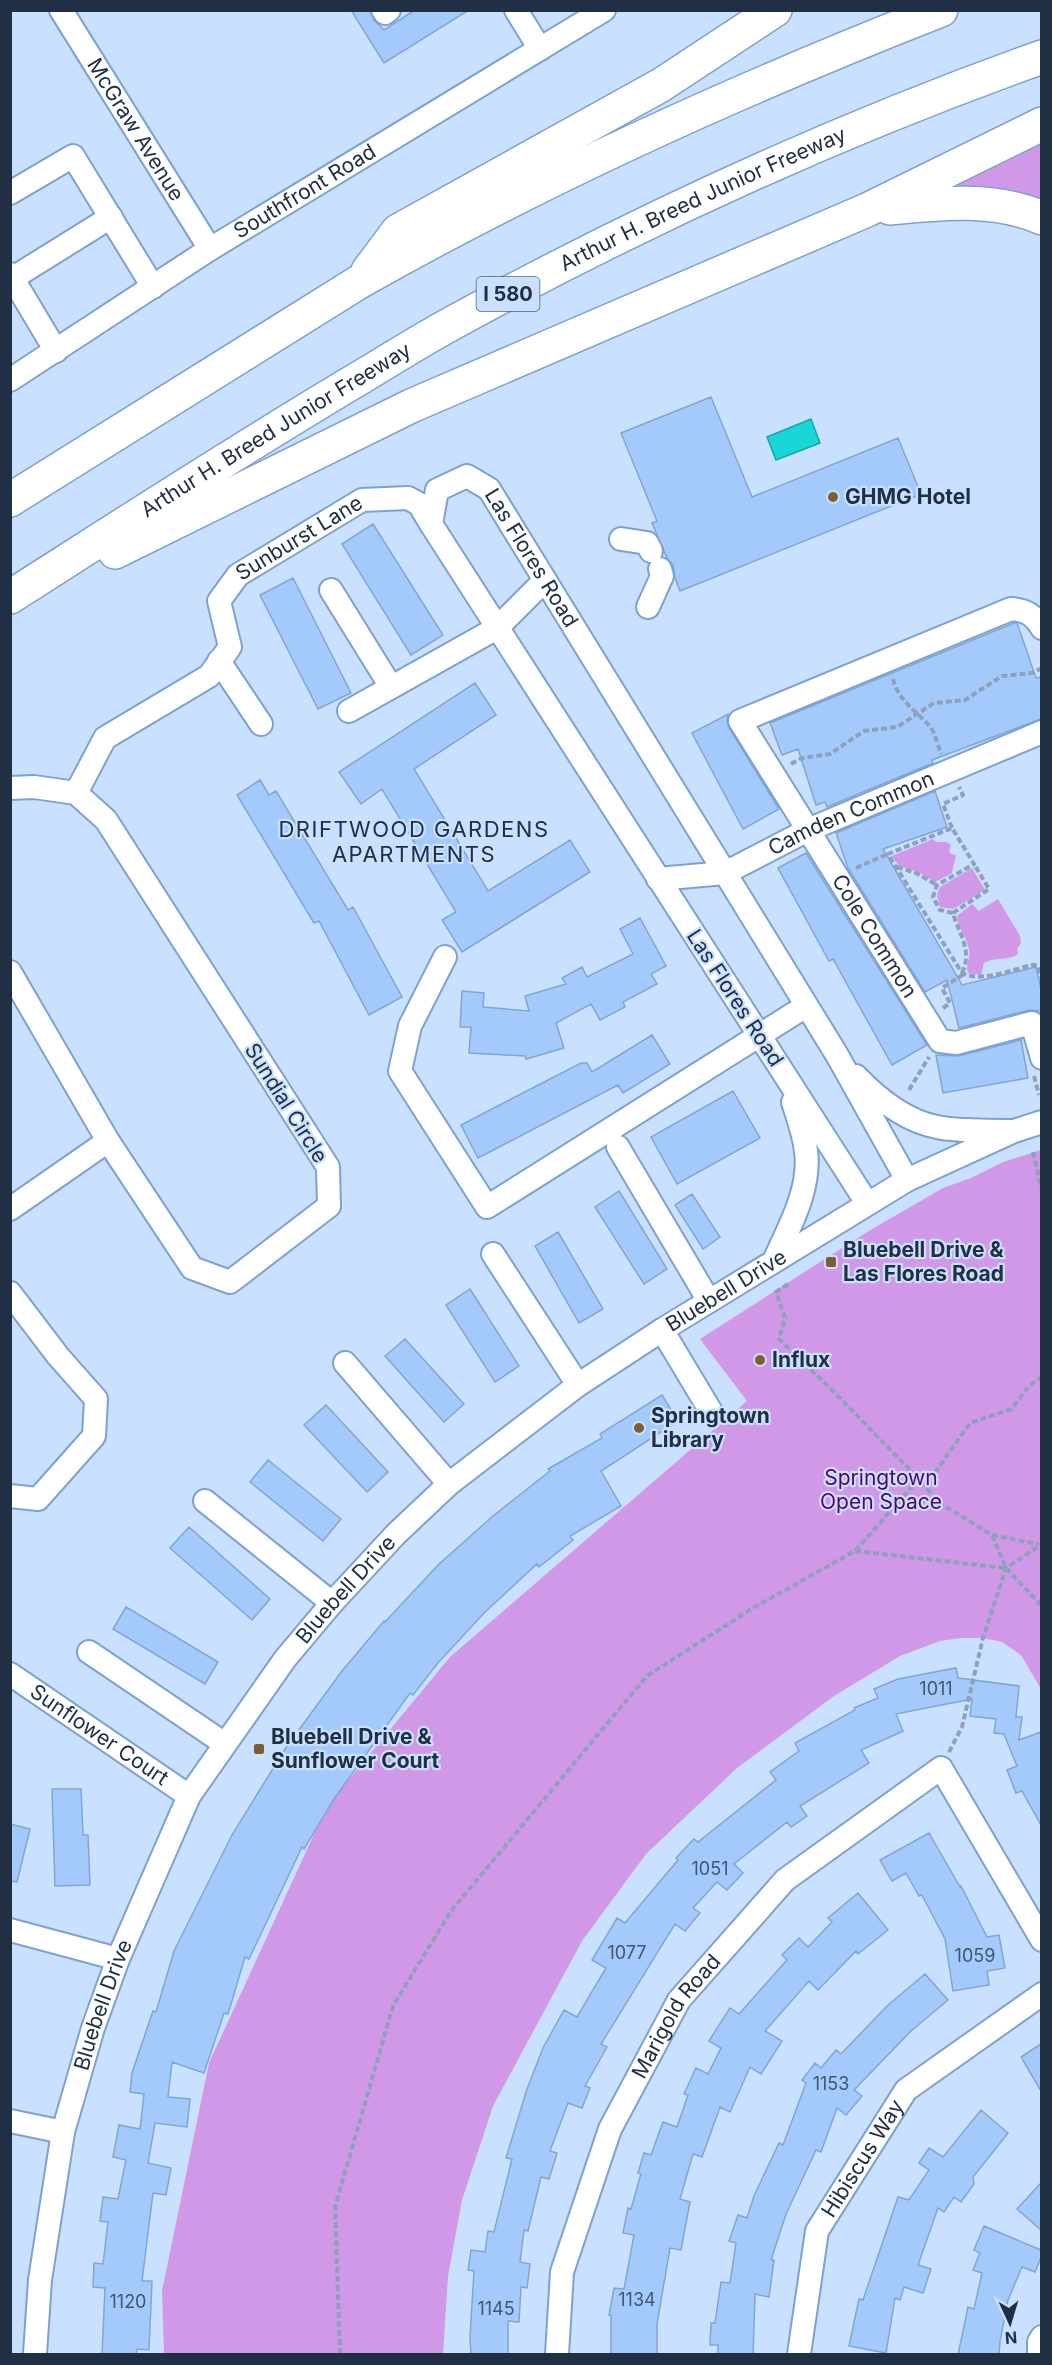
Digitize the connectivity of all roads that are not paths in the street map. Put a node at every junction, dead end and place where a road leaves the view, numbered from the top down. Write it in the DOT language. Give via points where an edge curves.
graph roads {
  1 [pos="61,10"];
  2 [pos="383,10"];
  3 [pos="389,10"];
  4 [pos="516,10"];
  5 [pos="604,10"];
  6 [pos="775,10"];
  7 [pos="941,10"];
  8 [pos="540,49"];
  9 [pos="1041,57"];
  10 [pos="1041,124"];
  11 [pos="10,192"];
  12 [pos="867,210"];
  13 [pos="111,217"];
  14 [pos="1041,218"];
  15 [pos="210,249"];
  16 [pos="12,276"];
  17 [pos="359,282"];
  18 [pos="153,287"];
  19 [pos="56,351"];
  20 [pos="10,381"];
  21 [pos="10,501"];
  22 [pos="430,524"];
  23 [pos="621,539"];
  24 [pos="545,580"];
  25 [pos="331,590"];
  26 [pos="10,597"];
  27 [pos="10,605"];
  28 [pos="648,607"];
  29 [pos="497,628"];
  30 [pos="1041,628"];
  31 [pos="219,661"];
  32 [pos="391,687"];
  33 [pos="350,711"];
  34 [pos="261,724"];
  35 [pos="1041,732"];
  36 [pos="10,788"];
  37 [pos="76,793"];
  38 [pos="808,830"];
  39 [pos="725,873"];
  40 [pos="658,879"];
  41 [pos="445,957"];
  42 [pos="10,972"];
  43 [pos="807,1006"];
  44 [pos="1037,1022"];
  45 [pos="759,1035"];
  46 [pos="837,1055"];
  47 [pos="1041,1058"];
  48 [pos="787,1080"];
  49 [pos="1041,1122"];
  50 [pos="1014,1131"];
  51 [pos="108,1141"];
  52 [pos="618,1148"];
  53 [pos="907,1180"];
  54 [pos="867,1203"];
  55 [pos="10,1209"];
  56 [pos="493,1254"];
  57 [pos="774,1261"];
  58 [pos="10,1293"];
  59 [pos="709,1301"];
  60 [pos="662,1330"];
  61 [pos="345,1363"];
  62 [pos="578,1385"];
  63 [pos="710,1410"];
  64 [pos="449,1484"];
  65 [pos="10,1496"];
  66 [pos="205,1501"];
  67 [pos="332,1603"];
  68 [pos="89,1652"];
  69 [pos="10,1674"];
  70 [pos="225,1744"];
  71 [pos="189,1796"];
  72 [pos="10,1930"];
  73 [pos="1041,1940"];
  74 [pos="118,1959"];
  75 [pos="1041,1994"];
  76 [pos="10,2121"];
  77 [pos="63,2132"];
  78 [pos="1041,2337"];
  79 [pos="35,2355"];
  80 [pos="557,2355"];
  81 [pos="799,2355"];
  82 [pos="1039,2355"];
  1 -- 15 [label="street, McGraw Avenue"];
  2 -- 3 [label="street"];
  4 -- 8 [label="street"];
  5 -- 8 [label="street, Southfront Road"];
  6 -- 17 [label="highway" via="661,85 398,231"];
  7 -- 17 [label="highway" via="754,85 584,165"];
  8 -- 15 [label="street, Southfront Road"];
  9 -- 26 [label="highway, Arthur H. Breed Junior Freeway / I 580" via="791,156 595,248 447,326 274,429"];
  10 -- 12 [label="highway"];
  11 -- 13 [label="street" via="73,156"];
  12 -- 14 [label="highway" via="935,203 984,204"];
  12 -- 27 [label="highway" via="411,406"];
  13 -- 16 [label="street"];
  13 -- 18 [label="street"];
  15 -- 18 [label="street, Southfront Road"];
  16 -- 19 [label="street"];
  17 -- 21 [label="highway"];
  18 -- 19 [label="street, Southfront Road"];
  19 -- 20 [label="street, Southfront Road"];
  22 -- 24 [label="street, Las Flores Road" via="436,490 467,476 489,489"];
  22 -- 29 [label="street, Las Flores Road"];
  22 -- 31 [label="street, Sunburst Lane" via="419,504 408,498 362,500 238,575 219,601 230,647"];
  23 -- 28 [label="street" via="647,543 662,576"];
  24 -- 29 [label="street"];
  24 -- 39 [label="street, Las Flores Road"];
  25 -- 32 [label="street"];
  29 -- 32 [label="street"];
  29 -- 40 [label="street, Las Flores Road"];
  30 -- 38 [label="street, Cole Common" via="1035,617 1011,609 740,721"];
  31 -- 34 [label="street"];
  31 -- 37 [label="street, Sunburst Lane" via="209,676 105,738"];
  32 -- 33 [label="street"];
  35 -- 38 [label="street, Camden Common"];
  36 -- 37 [label="street"];
  37 -- 51 [label="street, Sundial Circle" via="106,820 328,1167 329,1206 230,1282 192,1268"];
  38 -- 39 [label="street, Camden Common"];
  38 -- 44 [label="street, Cole Common" via="940,1041 956,1042"];
  39 -- 40 [label="street, Camden Common"];
  39 -- 43 [label="street, Las Flores Road"];
  40 -- 45 [label="street, Las Flores Road"];
  41 -- 45 [label="street" via="410,1026 400,1071 487,1207"];
  42 -- 51 [label="street, Sundial Circle"];
  43 -- 45 [label="street"];
  43 -- 46 [label="street, Las Flores Road"];
  44 -- 47 [label="street"];
  45 -- 48 [label="street, Las Flores Road"];
  46 -- 50 [label="street, Las Flores Road" via="865,1085 909,1118 937,1127"];
  46 -- 53 [label="street, Las Flores Road"];
  48 -- 54 [label="street, Las Flores Road"];
  48 -- 57 [label="street, Las Flores Road" via="806,1151 806,1173"];
  49 -- 50 [label="street, Bluebell Drive"];
  50 -- 53 [label="street, Bluebell Drive"];
  51 -- 55 [label="street"];
  52 -- 59 [label="street"];
  53 -- 54 [label="street, Bluebell Drive"];
  54 -- 57 [label="street, Bluebell Drive"];
  56 -- 62 [label="street"];
  57 -- 59 [label="street, Bluebell Drive"];
  58 -- 65 [label="street" via="96,1399 94,1436 38,1499"];
  59 -- 60 [label="street, Bluebell Drive"];
  60 -- 62 [label="street, Bluebell Drive"];
  60 -- 63 [label="street"];
  61 -- 64 [label="street"];
  62 -- 64 [label="street, Bluebell Drive"];
  64 -- 67 [label="street, Bluebell Drive"];
  66 -- 67 [label="street"];
  67 -- 70 [label="street, Bluebell Drive" via="285,1659"];
  68 -- 70 [label="street"];
  69 -- 71 [label="street, Sunflower Court"];
  70 -- 71 [label="street, Bluebell Drive"];
  71 -- 74 [label="street, Bluebell Drive"];
  72 -- 74 [label="street"];
  73 -- 80 [label="street, Marigold Road" via="941,1768 785,1880 679,2000 610,2129 562,2272"];
  74 -- 77 [label="street, Bluebell Drive"];
  75 -- 81 [label="street, Hibiscus Way" via="906,2090 817,2231"];
  76 -- 77 [label="street"];
  77 -- 79 [label="street, Bluebell Drive" via="40,2280"];
  78 -- 82 [label="street"];
}
